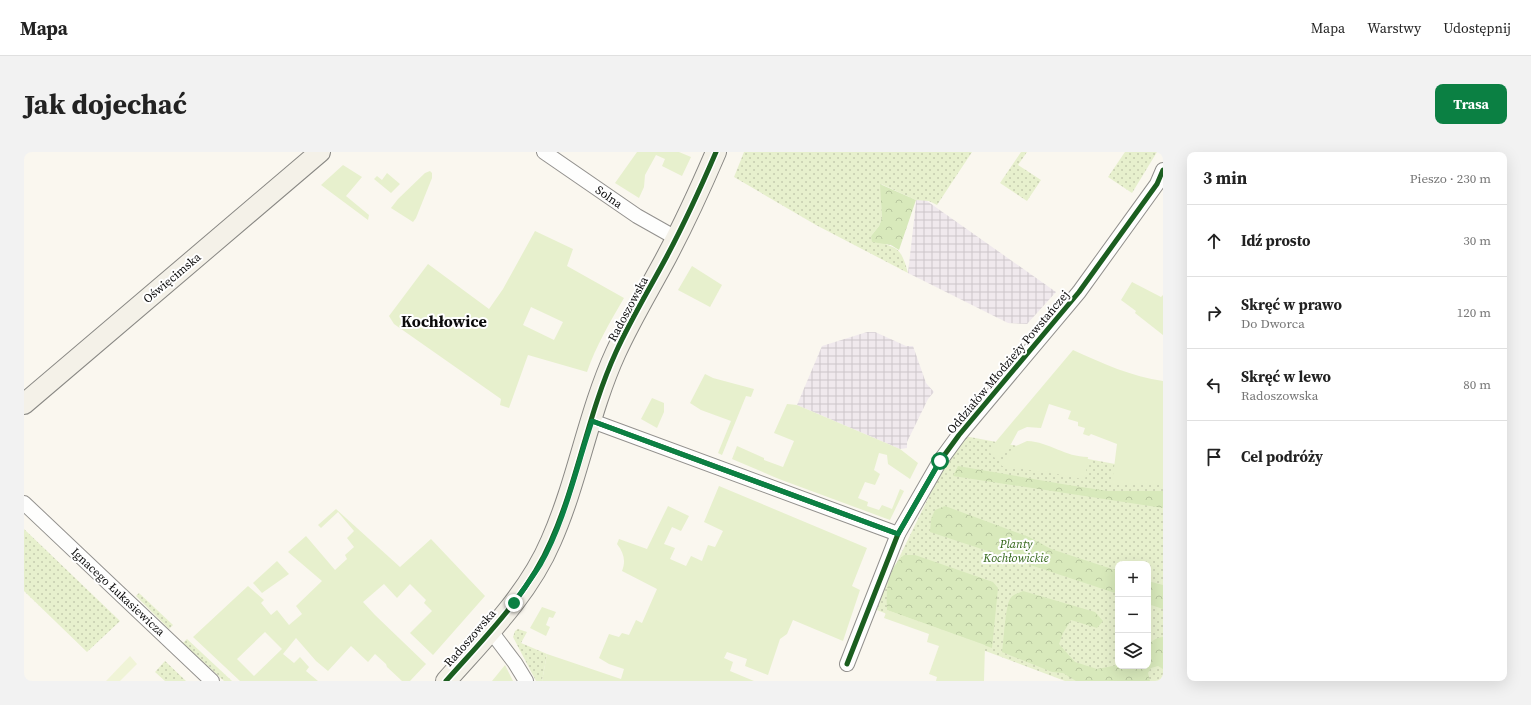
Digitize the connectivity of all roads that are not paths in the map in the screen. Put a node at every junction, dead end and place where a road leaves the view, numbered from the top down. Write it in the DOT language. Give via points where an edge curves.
graph roads {
  1 [pos="320,152"];
  2 [pos="544,152"];
  3 [pos="716,152"];
  4 [pos="1163,170"];
  5 [pos="676,238"];
  6 [pos="24,404"];
  7 [pos="592,421"];
  8 [pos="24,503"];
  9 [pos="898,534"];
  10 [pos="490,630"];
  11 [pos="848,664"];
  12 [pos="212,681"];
  13 [pos="446,681"];
  14 [pos="526,681"];
  1 -- 6 [label="street, Oświęcimska"];
  2 -- 5 [label="street, Solna" via="637,216"];
  3 -- 5 [label="street, Radoszowska"];
  4 -- 9 [label="street, Oddziałów Młodzieży Powstańczej" via="1157,184 1079,292 940,461"];
  5 -- 7 [label="street, Radoszowska" via="616,352"];
  7 -- 9 [label="street"];
  7 -- 10 [label="street, Radoszowska" via="551,542 540,564 514,603"];
  8 -- 12 [label="street, Ignacego Łukasiewicza"];
  9 -- 11 [label="street, Oddziałów Młodzieży Powstańczej"];
  10 -- 13 [label="street, Radoszowska"];
  10 -- 14 [label="street"];
}
